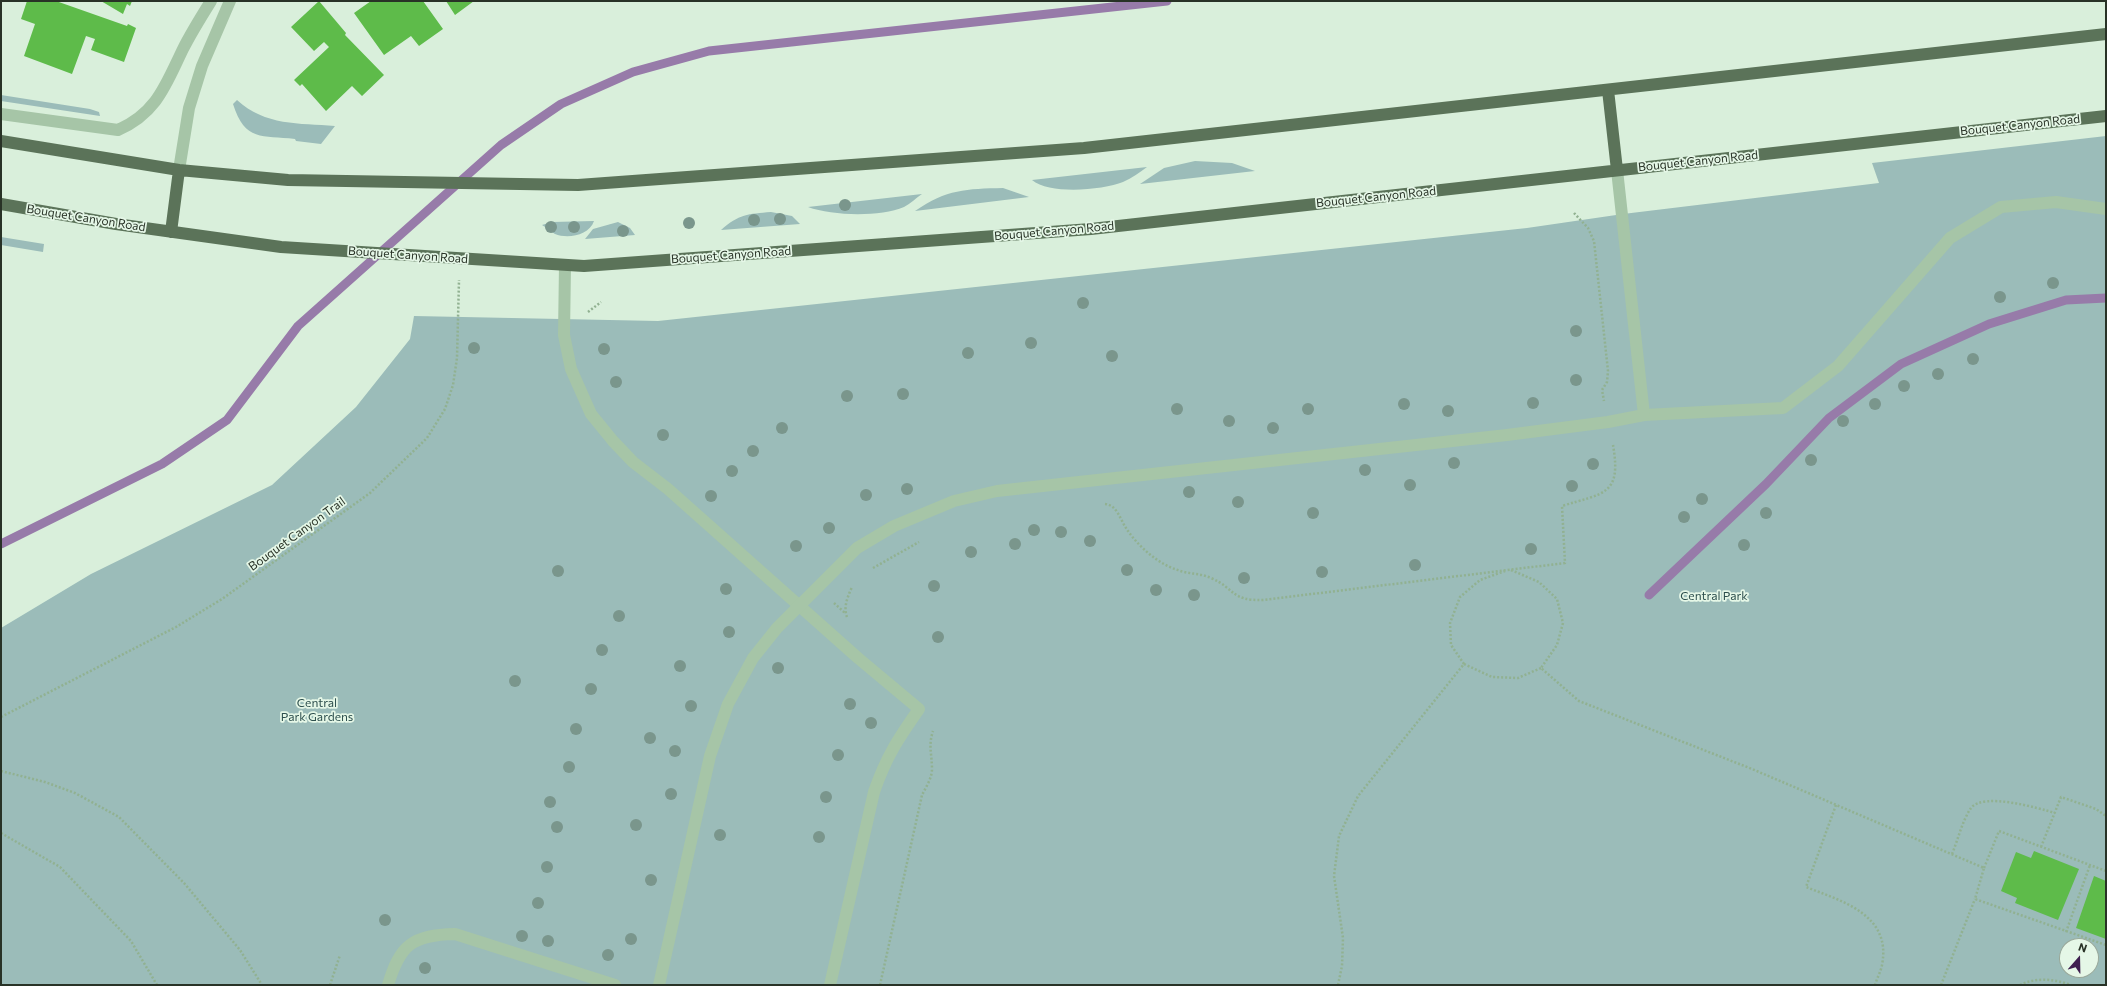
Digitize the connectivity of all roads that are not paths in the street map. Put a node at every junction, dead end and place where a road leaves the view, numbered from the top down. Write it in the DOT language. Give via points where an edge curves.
graph roads {
  1 [pos="211,1"];
  2 [pos="230,1"];
  3 [pos="2106,34"];
  4 [pos="1608,90"];
  5 [pos="1,114"];
  6 [pos="2106,116"];
  7 [pos="1,141"];
  8 [pos="179,170"];
  9 [pos="1617,170"];
  10 [pos="1,204"];
  11 [pos="2106,209"];
  12 [pos="171,232"];
  13 [pos="564,265"];
  14 [pos="1644,415"];
  15 [pos="800,606"];
  16 [pos="388,985"];
  17 [pos="615,985"];
  18 [pos="659,985"];
  19 [pos="830,985"];
  1 -- 5 [label="street" via="184,48 164,92 135,122 118,130"];
  2 -- 8 [label="street" via="202,66 189,108"];
  3 -- 4 [label="main road"];
  4 -- 8 [label="main road" via="1084,148 578,185 288,180"];
  4 -- 9 [label="main road"];
  6 -- 9 [label="main road, Bouquet Canyon Road"];
  7 -- 8 [label="main road"];
  8 -- 12 [label="main road"];
  9 -- 13 [label="main road, Bouquet Canyon Road" via="1091,229"];
  9 -- 14 [label="street"];
  10 -- 12 [label="main road, Bouquet Canyon Road"];
  11 -- 14 [label="street" via="2056,202 2000,207 1950,238 1838,366 1782,408"];
  12 -- 13 [label="main road, Bouquet Canyon Road" via="281,247"];
  13 -- 15 [label="street" via="564,335 570,369 591,414 633,462 668,489"];
  14 -- 15 [label="street" via="1608,422 1420,445 997,491 954,501 894,526 857,548"];
  15 -- 18 [label="street" via="777,628 753,658 728,704 710,756"];
  15 -- 19 [label="street" via="920,709 898,738 884,763 874,792"];
  16 -- 17 [label="street" via="394,963 406,947 422,938 439,934 455,934"];
}
